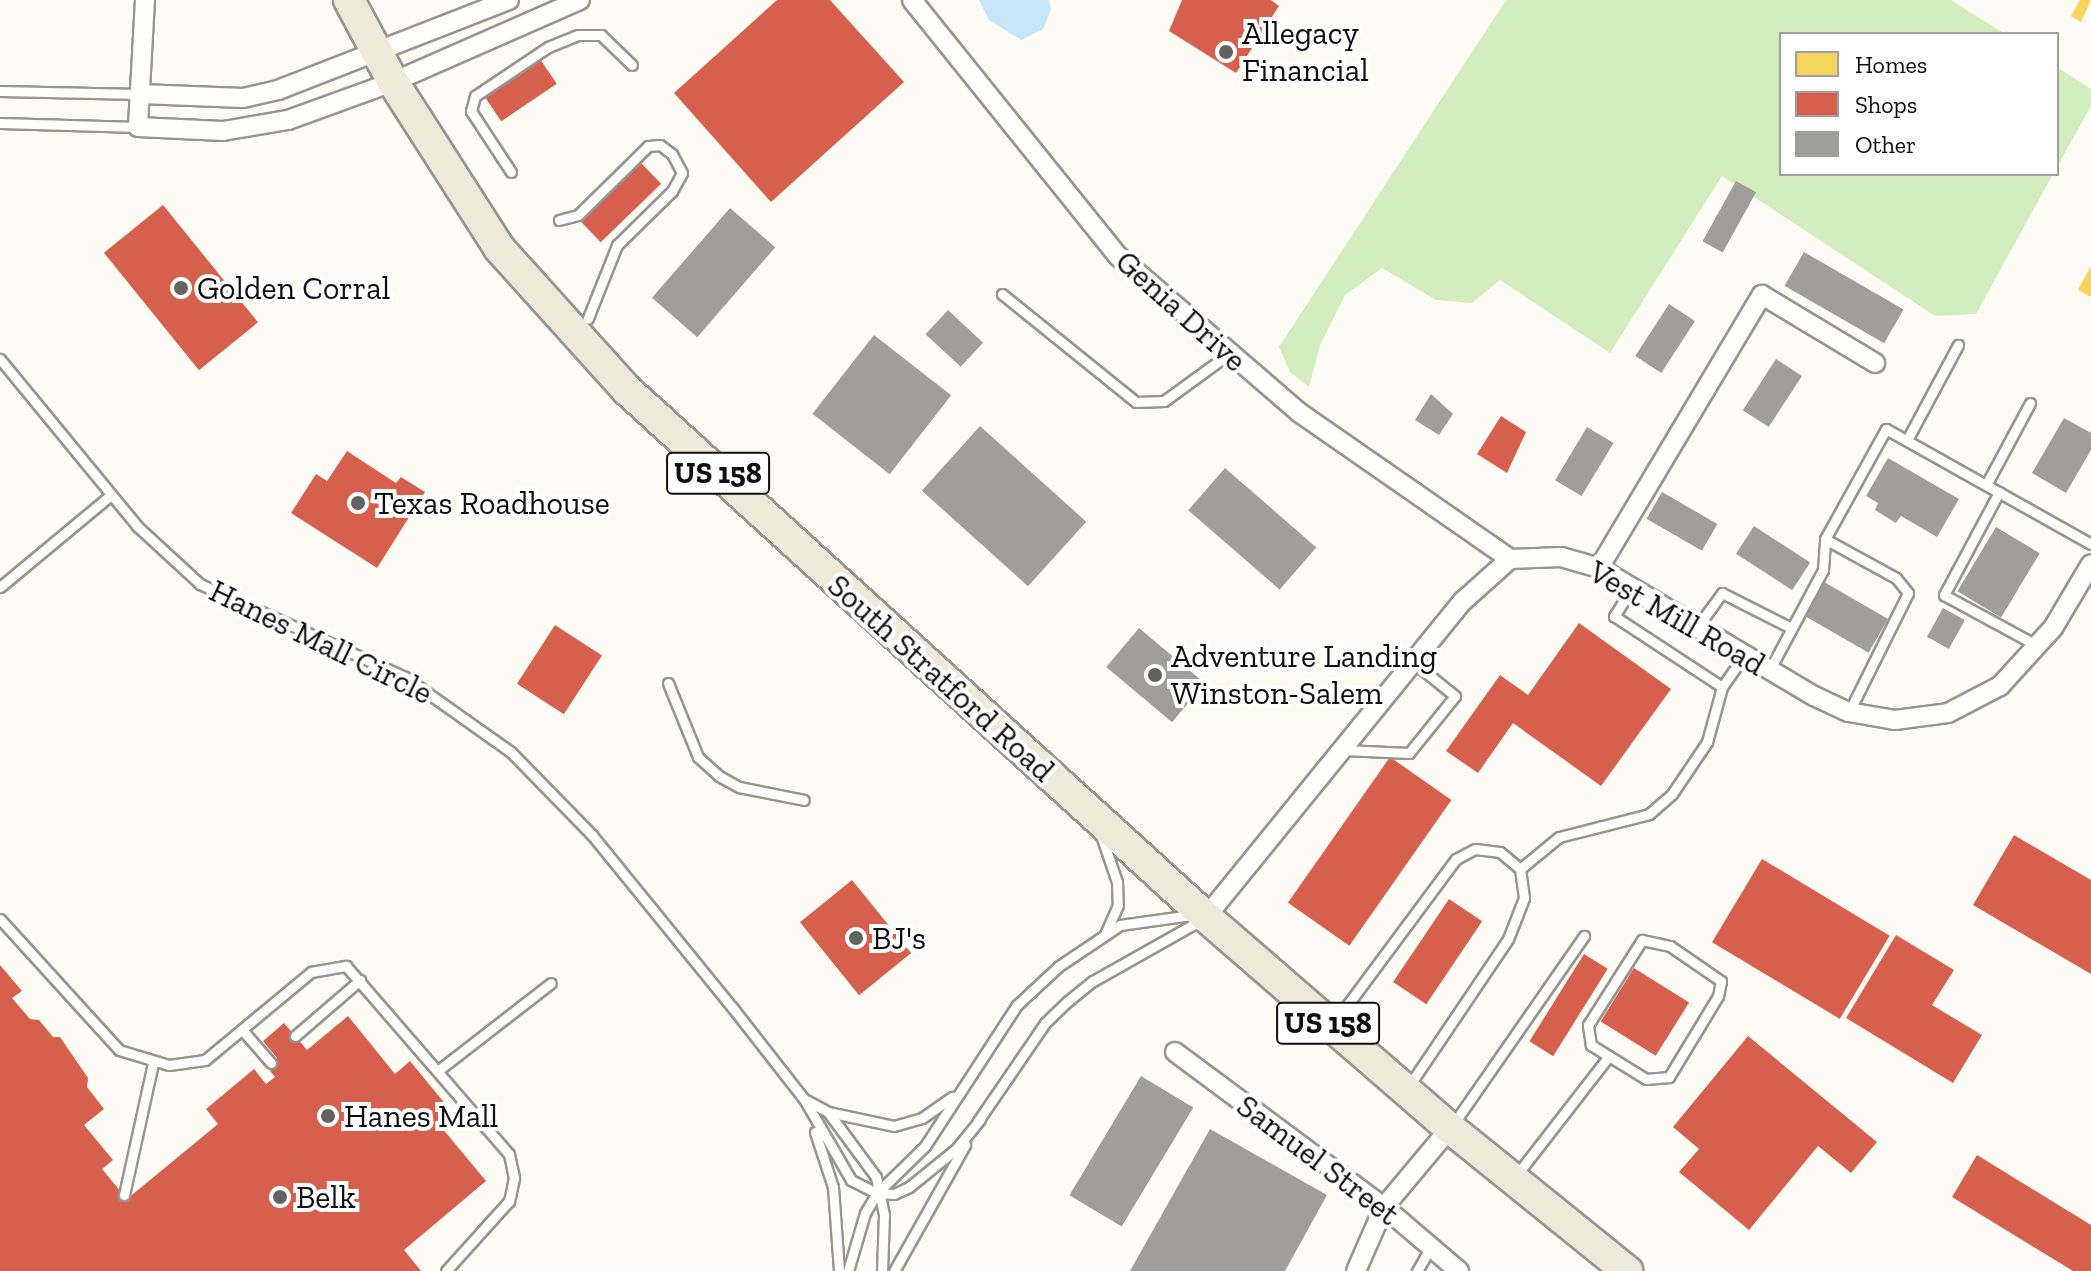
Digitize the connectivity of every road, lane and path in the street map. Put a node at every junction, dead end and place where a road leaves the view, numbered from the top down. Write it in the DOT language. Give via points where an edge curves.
graph roads {
  1 [pos="145,0"];
  2 [pos="349,0"];
  3 [pos="509,0"];
  4 [pos="580,0"];
  5 [pos="912,0"];
  6 [pos="376,53"];
  7 [pos="632,65"];
  8 [pos="393,82"];
  9 [pos="0,91"];
  10 [pos="140,94"];
  11 [pos="0,123"];
  12 [pos="138,127"];
  13 [pos="511,172"];
  14 [pos="559,220"];
  15 [pos="1002,294"];
  16 [pos="588,318"];
  17 [pos="1958,345"];
  18 [pos="1227,355"];
  19 [pos="0,359"];
  20 [pos="1875,363"];
  21 [pos="2030,403"];
  22 [pos="1907,440"];
  23 [pos="1986,485"];
  24 [pos="1999,492"];
  25 [pos="111,495"];
  26 [pos="1825,539"];
  27 [pos="2091,544"];
  28 [pos="1510,559"];
  29 [pos="2091,564"];
  30 [pos="1599,568"];
  31 [pos="1633,586"];
  32 [pos="0,587"];
  33 [pos="1698,626"];
  34 [pos="1791,628"];
  35 [pos="2039,647"];
  36 [pos="1744,655"];
  37 [pos="1413,662"];
  38 [pos="1769,671"];
  39 [pos="668,683"];
  40 [pos="1722,687"];
  41 [pos="1849,712"];
  42 [pos="1342,749"];
  43 [pos="804,800"];
  44 [pos="1083,808"];
  45 [pos="1520,869"];
  46 [pos="1206,917"];
  47 [pos="0,919"];
  48 [pos="1105,936"];
  49 [pos="1584,936"];
  50 [pos="360,980"];
  51 [pos="551,983"];
  52 [pos="1332,1026"];
  53 [pos="244,1032"];
  54 [pos="295,1036"];
  55 [pos="1175,1052"];
  56 [pos="1608,1057"];
  57 [pos="153,1063"];
  58 [pos="271,1063"];
  59 [pos="440,1069"];
  60 [pos="1406,1089"];
  61 [pos="956,1095"];
  62 [pos="804,1099"];
  63 [pos="828,1112"];
  64 [pos="980,1119"];
  65 [pos="1450,1128"];
  66 [pos="1513,1179"];
  67 [pos="877,1193"];
  68 [pos="124,1195"];
  69 [pos="1384,1207"];
  70 [pos="1431,1247"];
  71 [pos="446,1271"];
  72 [pos="839,1271"];
  73 [pos="848,1271"];
  74 [pos="882,1271"];
  75 [pos="894,1271"];
  76 [pos="1356,1271"];
  77 [pos="1417,1271"];
  78 [pos="1459,1271"];
  79 [pos="1627,1271"];
  1 -- 10 [label="street"];
  2 -- 6 [label="main road, South Stratford Road / US 158"];
  3 -- 6 [label="street"];
  4 -- 8 [label="street"];
  5 -- 18 [label="street, Genia Drive" via="1118,256"];
  6 -- 8 [label="main road, South Stratford Road / US 158"];
  6 -- 10 [label="street" via="243,98"];
  7 -- 13 [label="lane" via="601,35 578,35 548,47 475,96 471,111"];
  8 -- 12 [label="street" via="264,126 223,131"];
  8 -- 44 [label="main road, South Stratford Road / US 158" via="499,248 627,390"];
  9 -- 10 [label="lane"];
  10 -- 12 [label="street"];
  11 -- 12 [label="lane"];
  14 -- 16 [label="lane" via="578,215 648,146 660,145 672,154 682,173 672,191 617,245"];
  15 -- 18 [label="lane" via="1136,402 1164,401"];
  17 -- 22 [label="lane"];
  18 -- 28 [label="street, Genia Drive" via="1300,413"];
  19 -- 25 [label="lane, Hanes Mall Circle"];
  20 -- 30 [label="street" via="1762,295"];
  21 -- 23 [label="lane"];
  22 -- 23 [label="lane"];
  22 -- 26 [label="lane" via="1886,429"];
  23 -- 24 [label="lane"];
  24 -- 27 [label="lane"];
  24 -- 35 [label="lane" via="1944,595"];
  25 -- 32 [label="lane"];
  25 -- 62 [label="lane, Hanes Mall Circle" via="168,559 211,593 327,638 396,672 444,700 511,752 592,835"];
  26 -- 34 [label="lane" via="1823,570"];
  26 -- 41 [label="lane" via="1896,578 1908,593"];
  28 -- 30 [label="street, Vest Mill Road" via="1561,557"];
  28 -- 37 [label="street" via="1463,601"];
  29 -- 35 [label="street, Vest Mill Road"];
  30 -- 31 [label="street, Vest Mill Road"];
  31 -- 33 [label="street, Vest Mill Road"];
  31 -- 40 [label="lane" via="1614,616"];
  33 -- 34 [label="lane" via="1722,593"];
  33 -- 36 [label="street, Vest Mill Road"];
  34 -- 38 [label="lane"];
  35 -- 41 [label="street, Vest Mill Road" via="2000,686 1961,709 1910,720"];
  36 -- 38 [label="street, Vest Mill Road"];
  36 -- 40 [label="lane"];
  37 -- 42 [label="street"];
  37 -- 42 [label="lane" via="1455,696 1409,753"];
  38 -- 41 [label="street, Vest Mill Road"];
  39 -- 43 [label="lane" via="698,757 719,776 739,787"];
  40 -- 45 [label="lane" via="1707,742 1672,794 1649,814 1559,837"];
  42 -- 46 [label="street"];
  44 -- 46 [label="main road, South Stratford Road / US 158"];
  44 -- 48 [label="lane" via="1108,849 1117,882 1118,905"];
  45 -- 52 [label="lane" via="1500,852 1475,849 1456,859"];
  45 -- 60 [label="lane" via="1524,898 1508,939"];
  46 -- 48 [label="lane" via="1185,914 1120,925"];
  46 -- 52 [label="main road, South Stratford Road / US 158"];
  46 -- 64 [label="lane" via="1093,981 1068,1001 1045,1023"];
  47 -- 57 [label="lane" via="119,1050"];
  48 -- 61 [label="lane" via="1017,1005"];
  49 -- 65 [label="lane"];
  50 -- 53 [label="lane" via="346,966 311,972"];
  50 -- 54 [label="lane"];
  50 -- 59 [label="lane"];
  51 -- 59 [label="lane"];
  52 -- 60 [label="main road, South Stratford Road / US 158"];
  53 -- 57 [label="lane" via="205,1060"];
  53 -- 58 [label="lane"];
  55 -- 69 [label="street, Samuel Street"];
  56 -- 56 [label="lane" via="1646,1079 1669,1077 1718,996 1721,981 1670,946 1642,940 1588,1025 1591,1045"];
  56 -- 66 [label="lane"];
  57 -- 68 [label="lane"];
  59 -- 71 [label="lane" via="509,1154 514,1178 509,1201"];
  60 -- 65 [label="main road, South Stratford Road / US 158"];
  61 -- 63 [label="lane, Hanes Mall Circle" via="922,1118 894,1126"];
  61 -- 67 [label="lane" via="925,1146"];
  62 -- 63 [label="lane, Hanes Mall Circle"];
  62 -- 67 [label="lane, Hanes Mall Circle" via="837,1163 863,1189"];
  62 -- 72 [label="lane, Hanes Mall Circle" via="833,1187"];
  63 -- 67 [label="lane, Hanes Mall Circle" via="876,1177"];
  64 -- 67 [label="lane" via="923,1178 894,1194"];
  64 -- 75 [label="lane"];
  65 -- 66 [label="main road, South Stratford Road / US 158"];
  65 -- 69 [label="street"];
  66 -- 79 [label="main road, South Stratford Road / US 158"];
  67 -- 73 [label="lane" via="865,1213"];
  67 -- 74 [label="lane, Hanes Mall Circle" via="884,1215"];
  69 -- 70 [label="street, Samuel Street"];
  69 -- 76 [label="street"];
  70 -- 77 [label="lane"];
  70 -- 78 [label="street, Samuel Street"];
}
